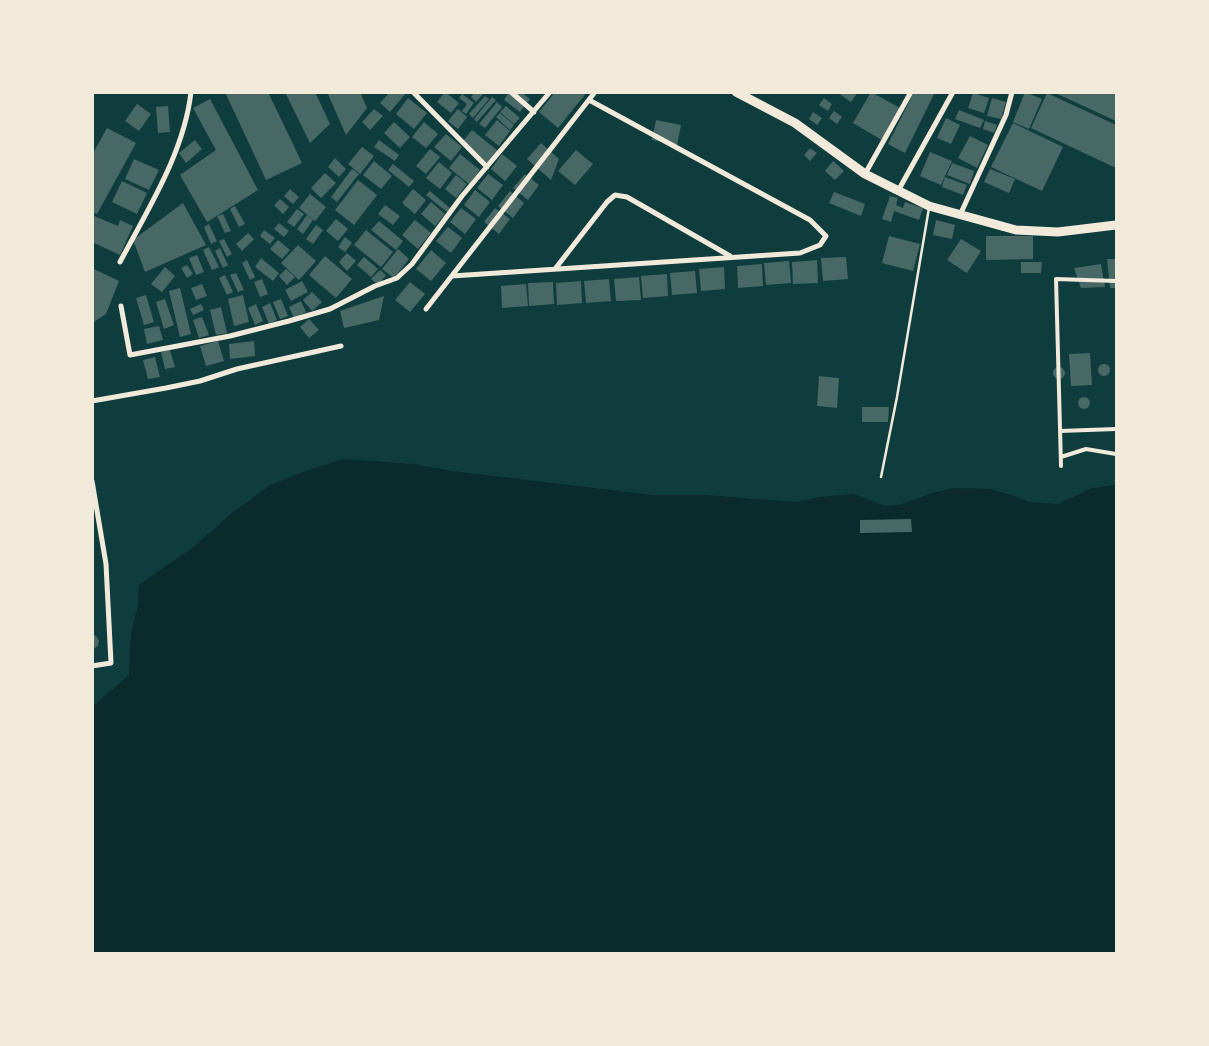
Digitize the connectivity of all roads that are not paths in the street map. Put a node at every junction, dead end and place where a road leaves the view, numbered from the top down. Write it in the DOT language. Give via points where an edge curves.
graph roads {
  1 [pos="191,92"];
  2 [pos="413,92"];
  3 [pos="511,92"];
  4 [pos="550,92"];
  5 [pos="595,92"];
  6 [pos="736,92"];
  7 [pos="911,92"];
  8 [pos="953,92"];
  9 [pos="1012,92"];
  10 [pos="589,100"];
  11 [pos="534,112"];
  12 [pos="487,167"];
  13 [pos="865,174"];
  14 [pos="898,191"];
  15 [pos="929,206"];
  16 [pos="960,216"];
  17 [pos="1116,226"];
  18 [pos="730,256"];
  19 [pos="120,262"];
  20 [pos="556,269"];
  21 [pos="452,276"];
  22 [pos="1116,281"];
  23 [pos="121,306"];
  24 [pos="426,309"];
  25 [pos="341,346"];
  26 [pos="92,400"];
  27 [pos="1116,429"];
  28 [pos="1060,431"];
  29 [pos="1116,454"];
  30 [pos="1061,457"];
  31 [pos="1061,466"];
  32 [pos="881,477"];
  33 [pos="92,481"];
  34 [pos="92,666"];
  1 -- 19 [label="street" via="182,133 171,161"];
  2 -- 12 [label="street"];
  3 -- 11 [label="street"];
  4 -- 11 [label="street"];
  5 -- 10 [label="street"];
  6 -- 13 [label="highway" via="795,123"];
  7 -- 13 [label="street"];
  8 -- 14 [label="street"];
  9 -- 16 [label="street" via="1006,115"];
  10 -- 18 [label="street" via="810,220 826,236 820,245 800,253"];
  10 -- 21 [label="street"];
  11 -- 12 [label="street"];
  12 -- 23 [label="street" via="412,264 397,278 330,309 230,336 130,355"];
  13 -- 14 [label="highway"];
  14 -- 15 [label="highway"];
  15 -- 16 [label="highway"];
  15 -- 32 [label="lane" via="898,397"];
  16 -- 17 [label="highway" via="1016,230 1058,232"];
  18 -- 20 [label="street"];
  18 -- 20 [label="street" via="628,196 615,195 606,202"];
  20 -- 21 [label="street"];
  21 -- 24 [label="street"];
  22 -- 28 [label="street" via="1056,279"];
  25 -- 26 [label="street" via="237,369 200,381"];
  27 -- 28 [label="street"];
  28 -- 30 [label="street"];
  29 -- 30 [label="street" via="1086,449"];
  30 -- 31 [label="street"];
  33 -- 34 [label="street" via="106,564 111,663"];
}
